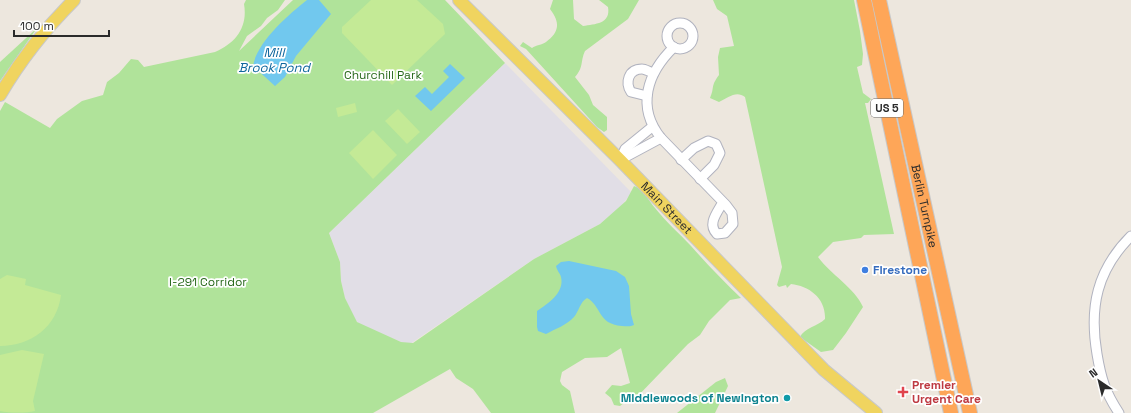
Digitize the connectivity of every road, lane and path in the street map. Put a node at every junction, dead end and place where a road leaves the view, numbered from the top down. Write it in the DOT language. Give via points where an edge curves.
graph roads {
  1 [pos="74,0"];
  2 [pos="459,0"];
  3 [pos="864,0"];
  4 [pos="879,0"];
  5 [pos="674,47"];
  6 [pos="654,73"];
  7 [pos="0,95"];
  8 [pos="647,96"];
  9 [pos="652,127"];
  10 [pos="661,138"];
  11 [pos="620,160"];
  12 [pos="681,160"];
  13 [pos="700,180"];
  14 [pos="923,196"];
  15 [pos="723,202"];
  16 [pos="911,216"];
  17 [pos="1131,236"];
  18 [pos="948,406"];
  19 [pos="876,413"];
  20 [pos="951,413"];
  21 [pos="970,413"];
  22 [pos="1119,413"];
  1 -- 7 [label="main road" via="27,52"];
  2 -- 11 [label="main road, Main Street"];
  3 -- 16 [label="highway, Berlin Turnpike / US 5"];
  4 -- 14 [label="highway, Berlin Turnpike / US 5"];
  5 -- 6 [label="street"];
  6 -- 8 [label="street"];
  6 -- 8 [label="street" via="636,70 627,83 631,92"];
  8 -- 9 [label="street"];
  9 -- 10 [label="street"];
  9 -- 11 [label="street" via="625,149"];
  10 -- 11 [label="street"];
  10 -- 12 [label="street"];
  11 -- 19 [label="main road, Main Street" via="824,370"];
  12 -- 13 [label="street"];
  12 -- 13 [label="street" via="708,140 716,144 720,153 714,165"];
  13 -- 15 [label="street"];
  14 -- 16 [label="highway"];
  14 -- 21 [label="highway, Berlin Turnpike / US 5"];
  16 -- 18 [label="highway, Berlin Turnpike / US 5"];
  17 -- 22 [label="street" via="1103,274 1094,310 1095,341 1101,377 1108,397"];
  18 -- 20 [label="highway, Berlin Turnpike / US 5"];
}
